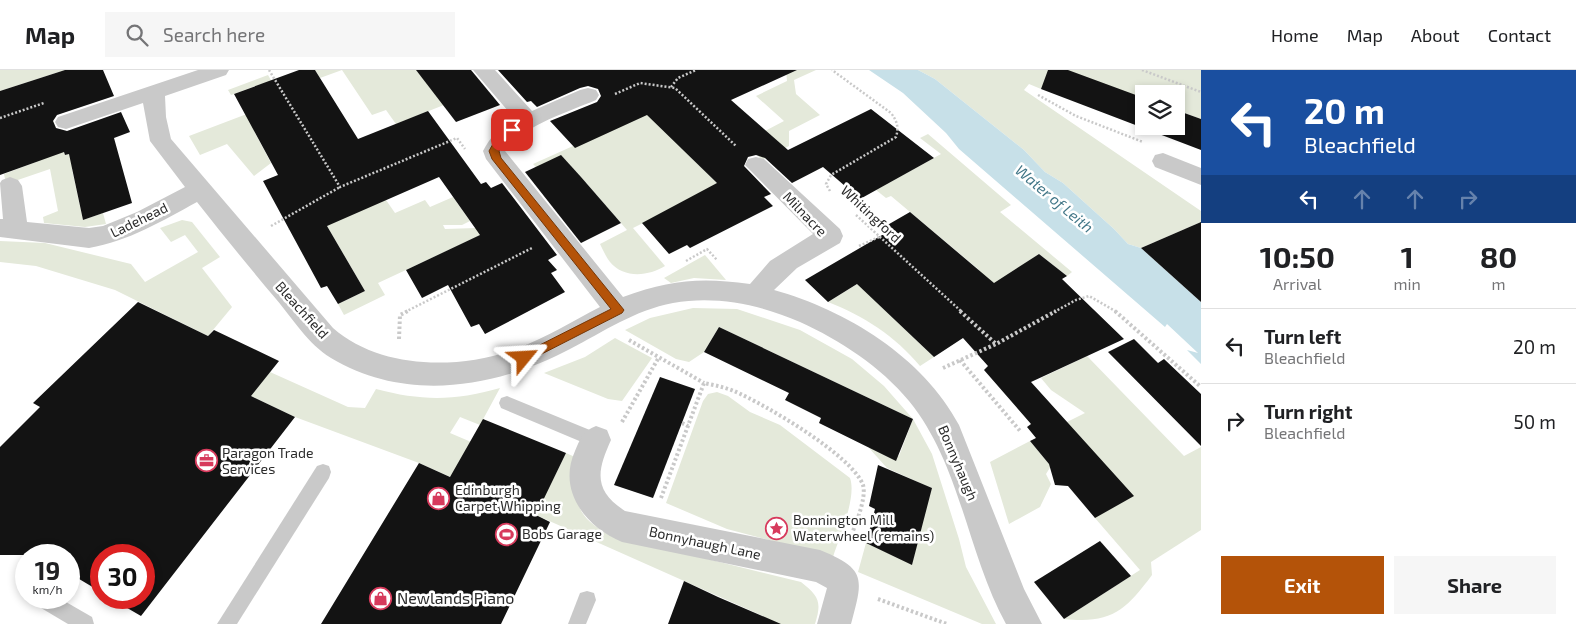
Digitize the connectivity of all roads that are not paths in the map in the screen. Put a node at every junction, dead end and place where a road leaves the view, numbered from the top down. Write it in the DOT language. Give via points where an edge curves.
graph roads {
  1 [pos="219,70"];
  2 [pos="483,70"];
  3 [pos="165,82"];
  4 [pos="588,95"];
  5 [pos="529,121"];
  6 [pos="66,122"];
  7 [pos="1163,161"];
  8 [pos="756,165"];
  9 [pos="1201,177"];
  10 [pos="10,186"];
  11 [pos="200,190"];
  12 [pos="8,228"];
  13 [pos="756,297"];
  14 [pos="611,314"];
  15 [pos="507,403"];
  16 [pos="596,440"];
  17 [pos="323,472"];
  18 [pos="587,600"];
  19 [pos="61,609"];
  20 [pos="85,624"];
  21 [pos="226,624"];
  22 [pos="577,624"];
  23 [pos="834,624"];
  24 [pos="1025,624"];
  1 -- 3 [label="street"];
  2 -- 5 [label="street"];
  3 -- 6 [label="street"];
  3 -- 11 [label="street, Bleachfield" via="153,101 161,142"];
  4 -- 5 [label="street"];
  5 -- 14 [label="street" via="512,130 494,151"];
  7 -- 9 [label="street"];
  8 -- 13 [label="street, Milnacre" via="831,236 776,269"];
  10 -- 12 [label="street, Ladehead"];
  11 -- 12 [label="street, Ladehead" via="126,228 103,236 89,238"];
  11 -- 14 [label="street, Bleachfield" via="328,340 348,354 396,370 446,374 507,364"];
  13 -- 14 [label="street, Bonnyhaugh" via="727,292 677,292 643,300"];
  13 -- 24 [label="street, Bonnyhaugh" via="790,306 828,322 883,358 912,384 940,420 952,443 1011,598"];
  15 -- 16 [label="lane"];
  16 -- 23 [label="street, Bonnyhaugh Lane" via="586,458 584,478 591,499 614,523 820,566 842,581"];
  17 -- 21 [label="lane"];
  18 -- 22 [label="lane"];
  19 -- 20 [label="lane"];
}
